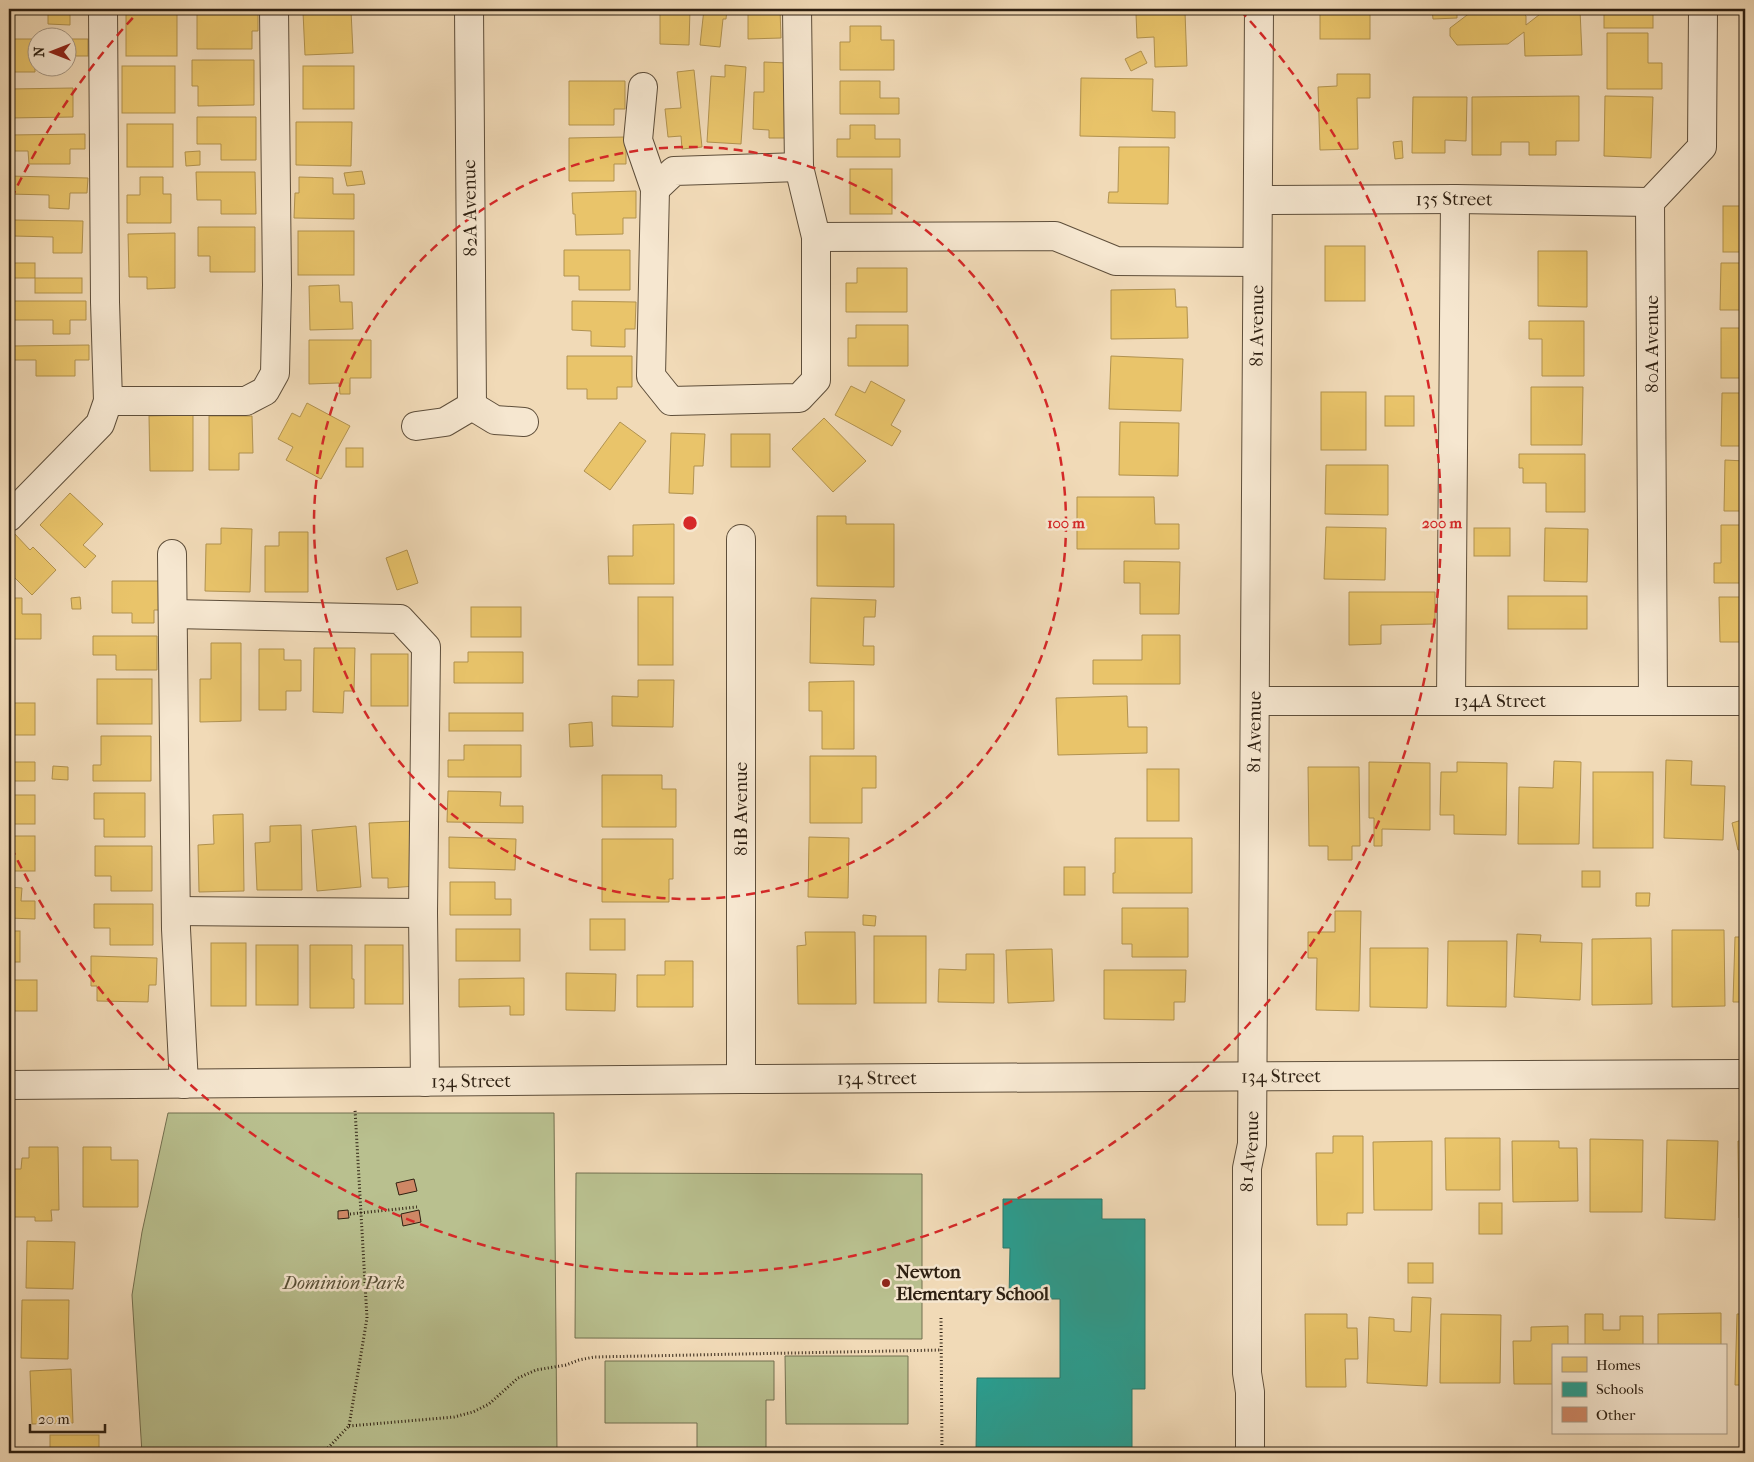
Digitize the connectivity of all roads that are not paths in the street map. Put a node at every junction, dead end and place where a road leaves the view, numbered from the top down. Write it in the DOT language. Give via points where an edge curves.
graph roads {
  1 [pos="103,9"];
  2 [pos="274,9"];
  3 [pos="468,9"];
  4 [pos="798,9"];
  5 [pos="1259,9"];
  6 [pos="1703,9"];
  7 [pos="643,87"];
  8 [pos="799,167"];
  9 [pos="655,189"];
  10 [pos="1455,199"];
  11 [pos="1258,200"];
  12 [pos="1650,202"];
  13 [pos="816,237"];
  14 [pos="1257,262"];
  15 [pos="108,402"];
  16 [pos="472,406"];
  17 [pos="524,422"];
  18 [pos="416,426"];
  19 [pos="9,517"];
  20 [pos="741,539"];
  21 [pos="172,554"];
  22 [pos="172,614"];
  23 [pos="1451,700"];
  24 [pos="1654,700"];
  25 [pos="1745,700"];
  26 [pos="1255,701"];
  27 [pos="176,912"];
  28 [pos="423,913"];
  29 [pos="1745,1074"];
  30 [pos="1252,1077"];
  31 [pos="741,1079"];
  32 [pos="425,1082"];
  33 [pos="184,1084"];
  34 [pos="9,1085"];
  35 [pos="1250,1453"];
  1 -- 15 [label="street"];
  2 -- 15 [label="street" via="275,373 265,391 246,401"];
  3 -- 16 [label="street, 82A Avenue"];
  4 -- 8 [label="street"];
  5 -- 11 [label="street, 81 Avenue"];
  6 -- 12 [label="street" via="1702,147"];
  7 -- 9 [label="street" via="638,140"];
  8 -- 9 [label="street" via="674,171"];
  8 -- 13 [label="street"];
  9 -- 13 [label="street" via="651,376 671,401 799,398 816,380"];
  10 -- 11 [label="street, 135 Street"];
  10 -- 12 [label="street, 135 Street"];
  10 -- 23 [label="street"];
  11 -- 14 [label="street, 81 Avenue"];
  12 -- 24 [label="street, 80A Avenue"];
  13 -- 14 [label="street" via="1055,236 1116,261"];
  14 -- 26 [label="street, 81 Avenue"];
  15 -- 19 [label="street" via="100,424"];
  16 -- 17 [label="street" via="495,420"];
  16 -- 18 [label="street" via="445,422"];
  20 -- 31 [label="street, 81B Avenue"];
  21 -- 22 [label="street"];
  22 -- 27 [label="street"];
  22 -- 28 [label="street" via="400,619 426,647"];
  23 -- 24 [label="street, 134A Street"];
  23 -- 26 [label="street, 134A Street"];
  24 -- 25 [label="street, 134A Street"];
  26 -- 30 [label="street, 81 Avenue"];
  27 -- 28 [label="street"];
  27 -- 33 [label="street"];
  28 -- 32 [label="street"];
  29 -- 30 [label="street, 134 Street"];
  30 -- 31 [label="street, 134 Street"];
  30 -- 35 [label="street, 81 Avenue" via="1252,1144 1247,1168"];
  31 -- 32 [label="street, 134 Street"];
  32 -- 33 [label="street, 134 Street"];
  33 -- 34 [label="street, 134 Street"];
}
